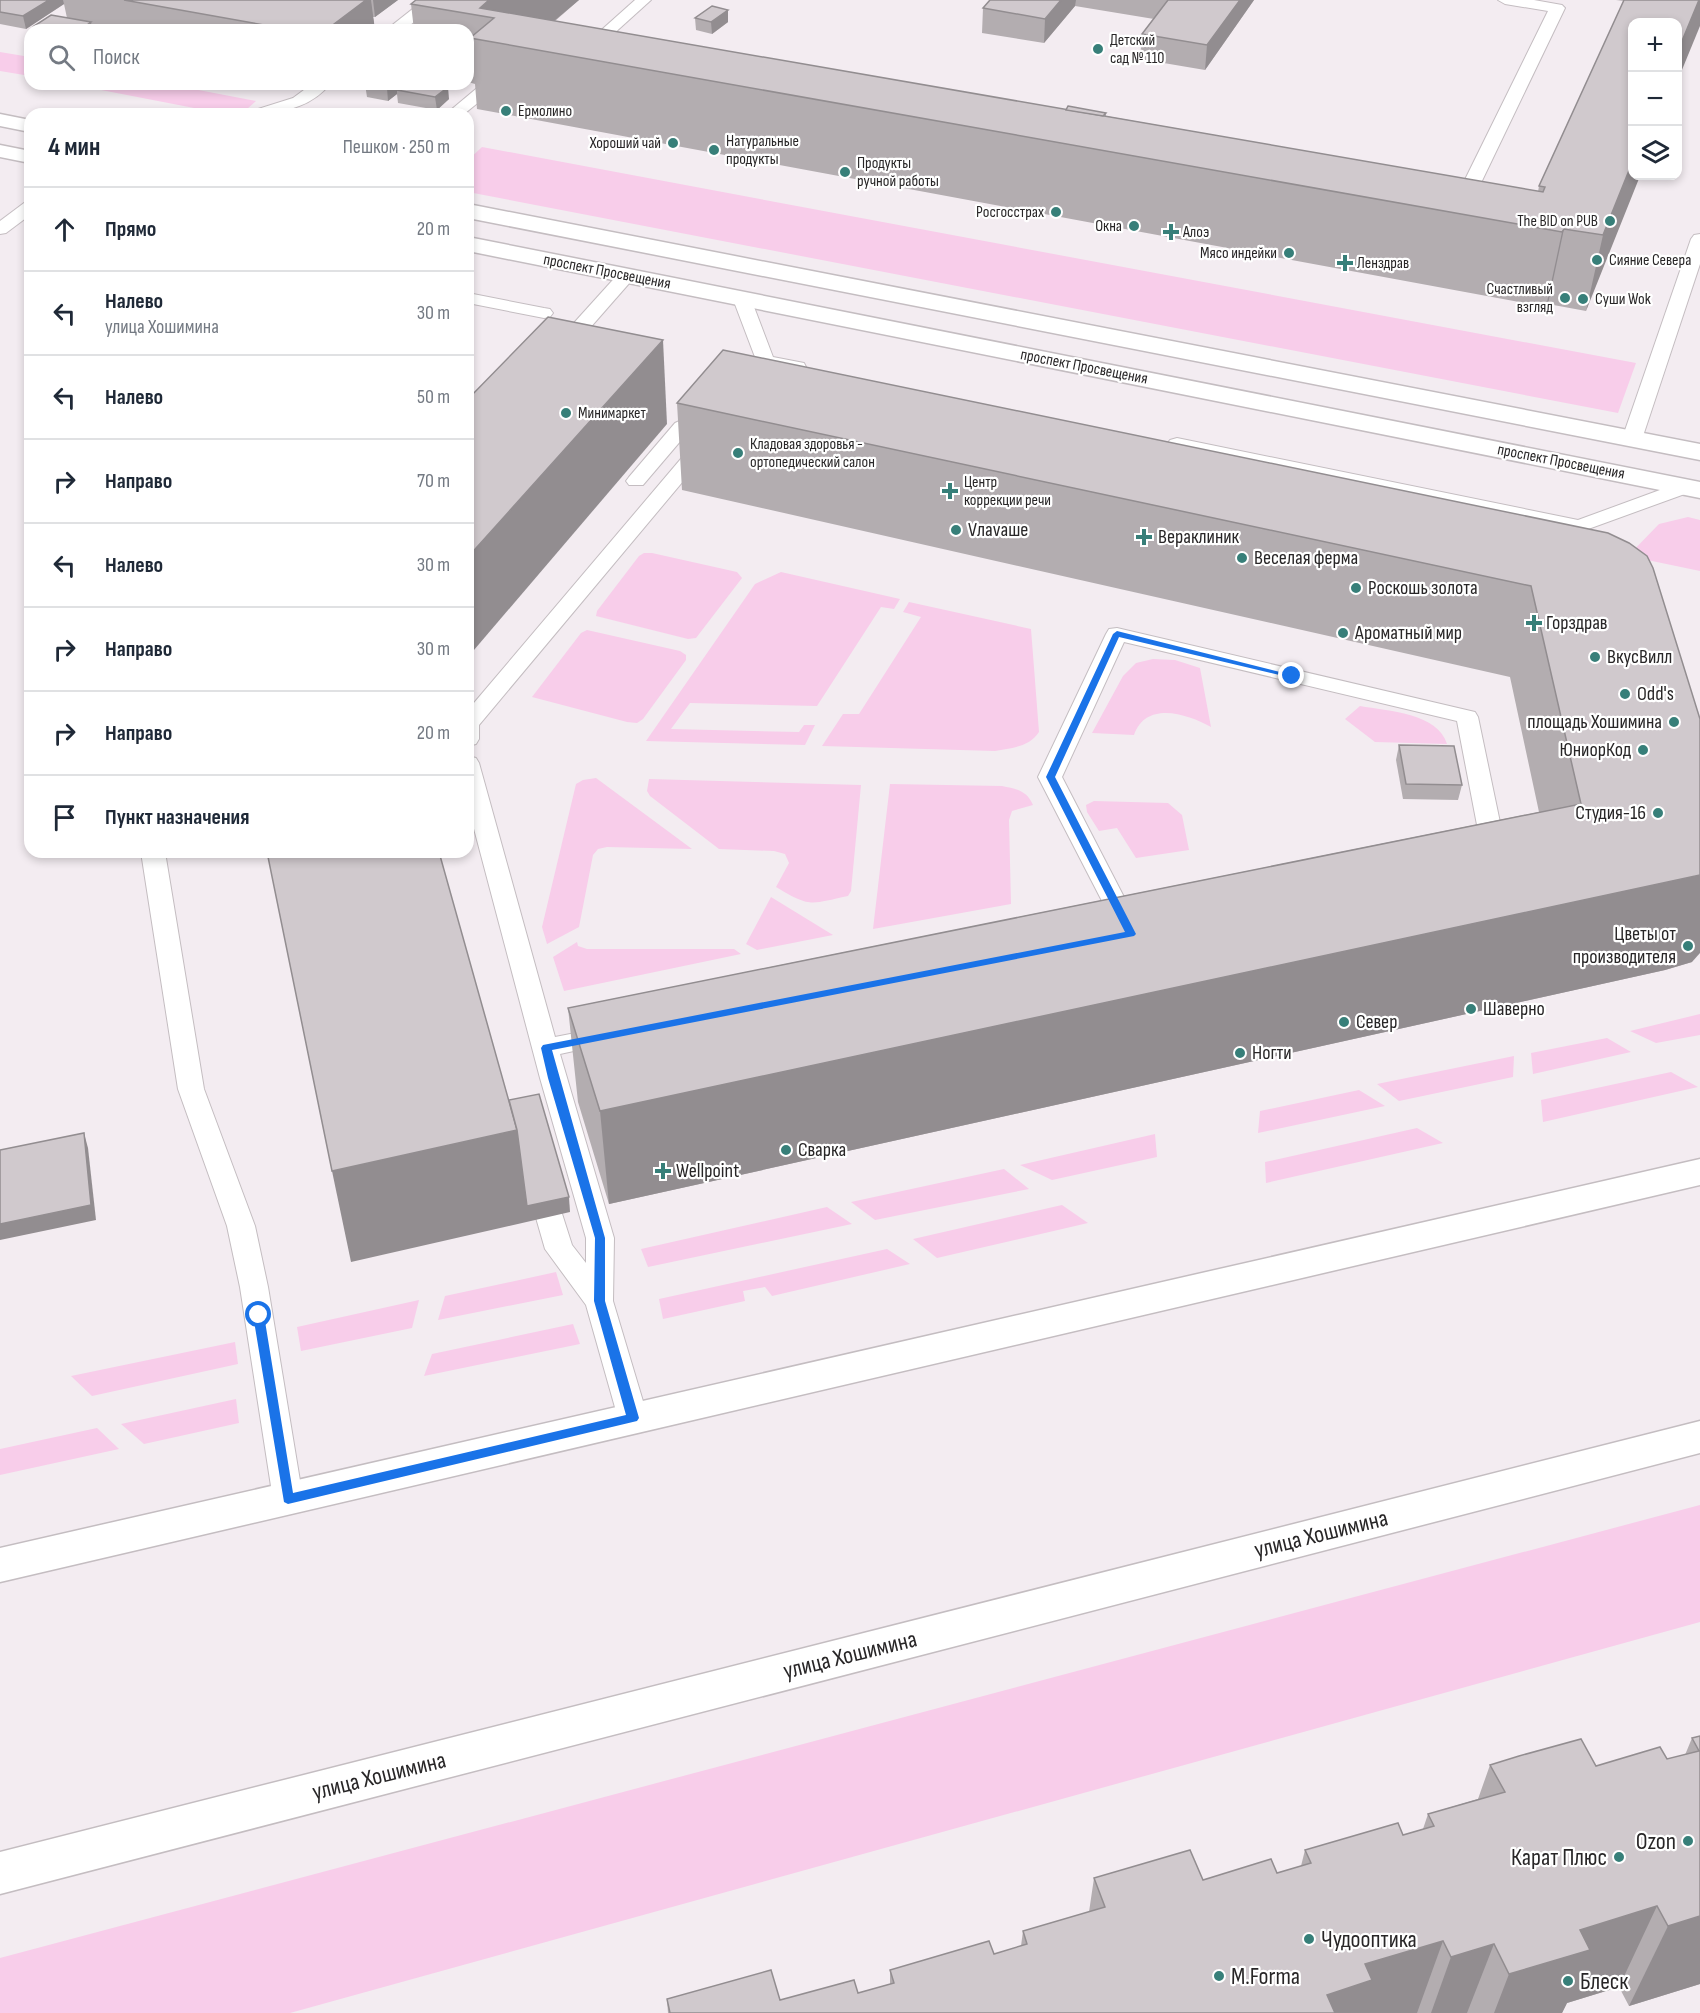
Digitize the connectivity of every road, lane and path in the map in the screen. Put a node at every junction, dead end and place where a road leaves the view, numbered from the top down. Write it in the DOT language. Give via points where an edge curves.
graph roads {
  1 [pos="434,0"];
  2 [pos="644,0"];
  3 [pos="1505,0"];
  4 [pos="402,24"];
  5 [pos="581,66"];
  6 [pos="497,80"];
  7 [pos="314,90"];
  8 [pos="277,108"];
  9 [pos="462,108"];
  10 [pos="0,120"];
  11 [pos="24,125"];
  12 [pos="0,151"];
  13 [pos="24,156"];
  14 [pos="24,211"];
  15 [pos="474,212"];
  16 [pos="1443,217"];
  17 [pos="0,229"];
  18 [pos="1700,239"];
  19 [pos="474,245"];
  20 [pos="626,276"];
  21 [pos="474,299"];
  22 [pos="742,299"];
  23 [pos="544,313"];
  24 [pos="546,366"];
  25 [pos="812,370"];
  26 [pos="1632,439"];
  27 [pos="1161,441"];
  28 [pos="1700,452"];
  29 [pos="636,481"];
  30 [pos="1693,488"];
  31 [pos="474,717"];
  32 [pos="474,785"];
  33 [pos="154,858"];
  34 [pos="1474,863"];
  35 [pos="1131,934"];
  36 [pos="629,1032"];
  37 [pos="546,1048"];
  38 [pos="533,1160"];
  39 [pos="1700,1172"];
  40 [pos="599,1301"];
  41 [pos="633,1418"];
  42 [pos="1700,1437"];
  43 [pos="288,1499"];
  44 [pos="0,1565"];
  45 [pos="0,1873"];
  1 -- 4 [label="lane"];
  2 -- 5 [label="lane"];
  3 -- 16 [label="lane" via="1557,8 1455,219"];
  6 -- 9 [label="lane"];
  7 -- 8 [label="lane" via="299,101"];
  10 -- 11 [label="main road"];
  12 -- 13 [label="main road"];
  14 -- 17 [label="lane"];
  15 -- 26 [label="main road, проспект Просвещения"];
  18 -- 26 [label="lane"];
  19 -- 20 [label="main road, проспект Просвещения"];
  20 -- 22 [label="main road, проспект Просвещения"];
  20 -- 24 [label="lane"];
  21 -- 23 [label="lane"];
  22 -- 25 [label="lane" via="761,369"];
  22 -- 30 [label="main road, проспект Просвещения"];
  26 -- 28 [label="main road, проспект Просвещения"];
  27 -- 30 [label="lane" via="1580,526"];
  29 -- 31 [label="lane" via="682,427 721,419"];
  32 -- 37 [label="lane"];
  33 -- 43 [label="lane" via="191,1089 241,1226"];
  34 -- 35 [label="lane" via="1496,858 1467,717 1117,634 1050,777"];
  36 -- 37 [label="lane"];
  37 -- 40 [label="lane" via="600,1238"];
  38 -- 40 [label="lane" via="559,1249"];
  39 -- 41 [label="main road"];
  40 -- 41 [label="lane"];
  41 -- 43 [label="main road"];
  42 -- 45 [label="main road, улица Хошимина"];
  43 -- 44 [label="main road"];
}
